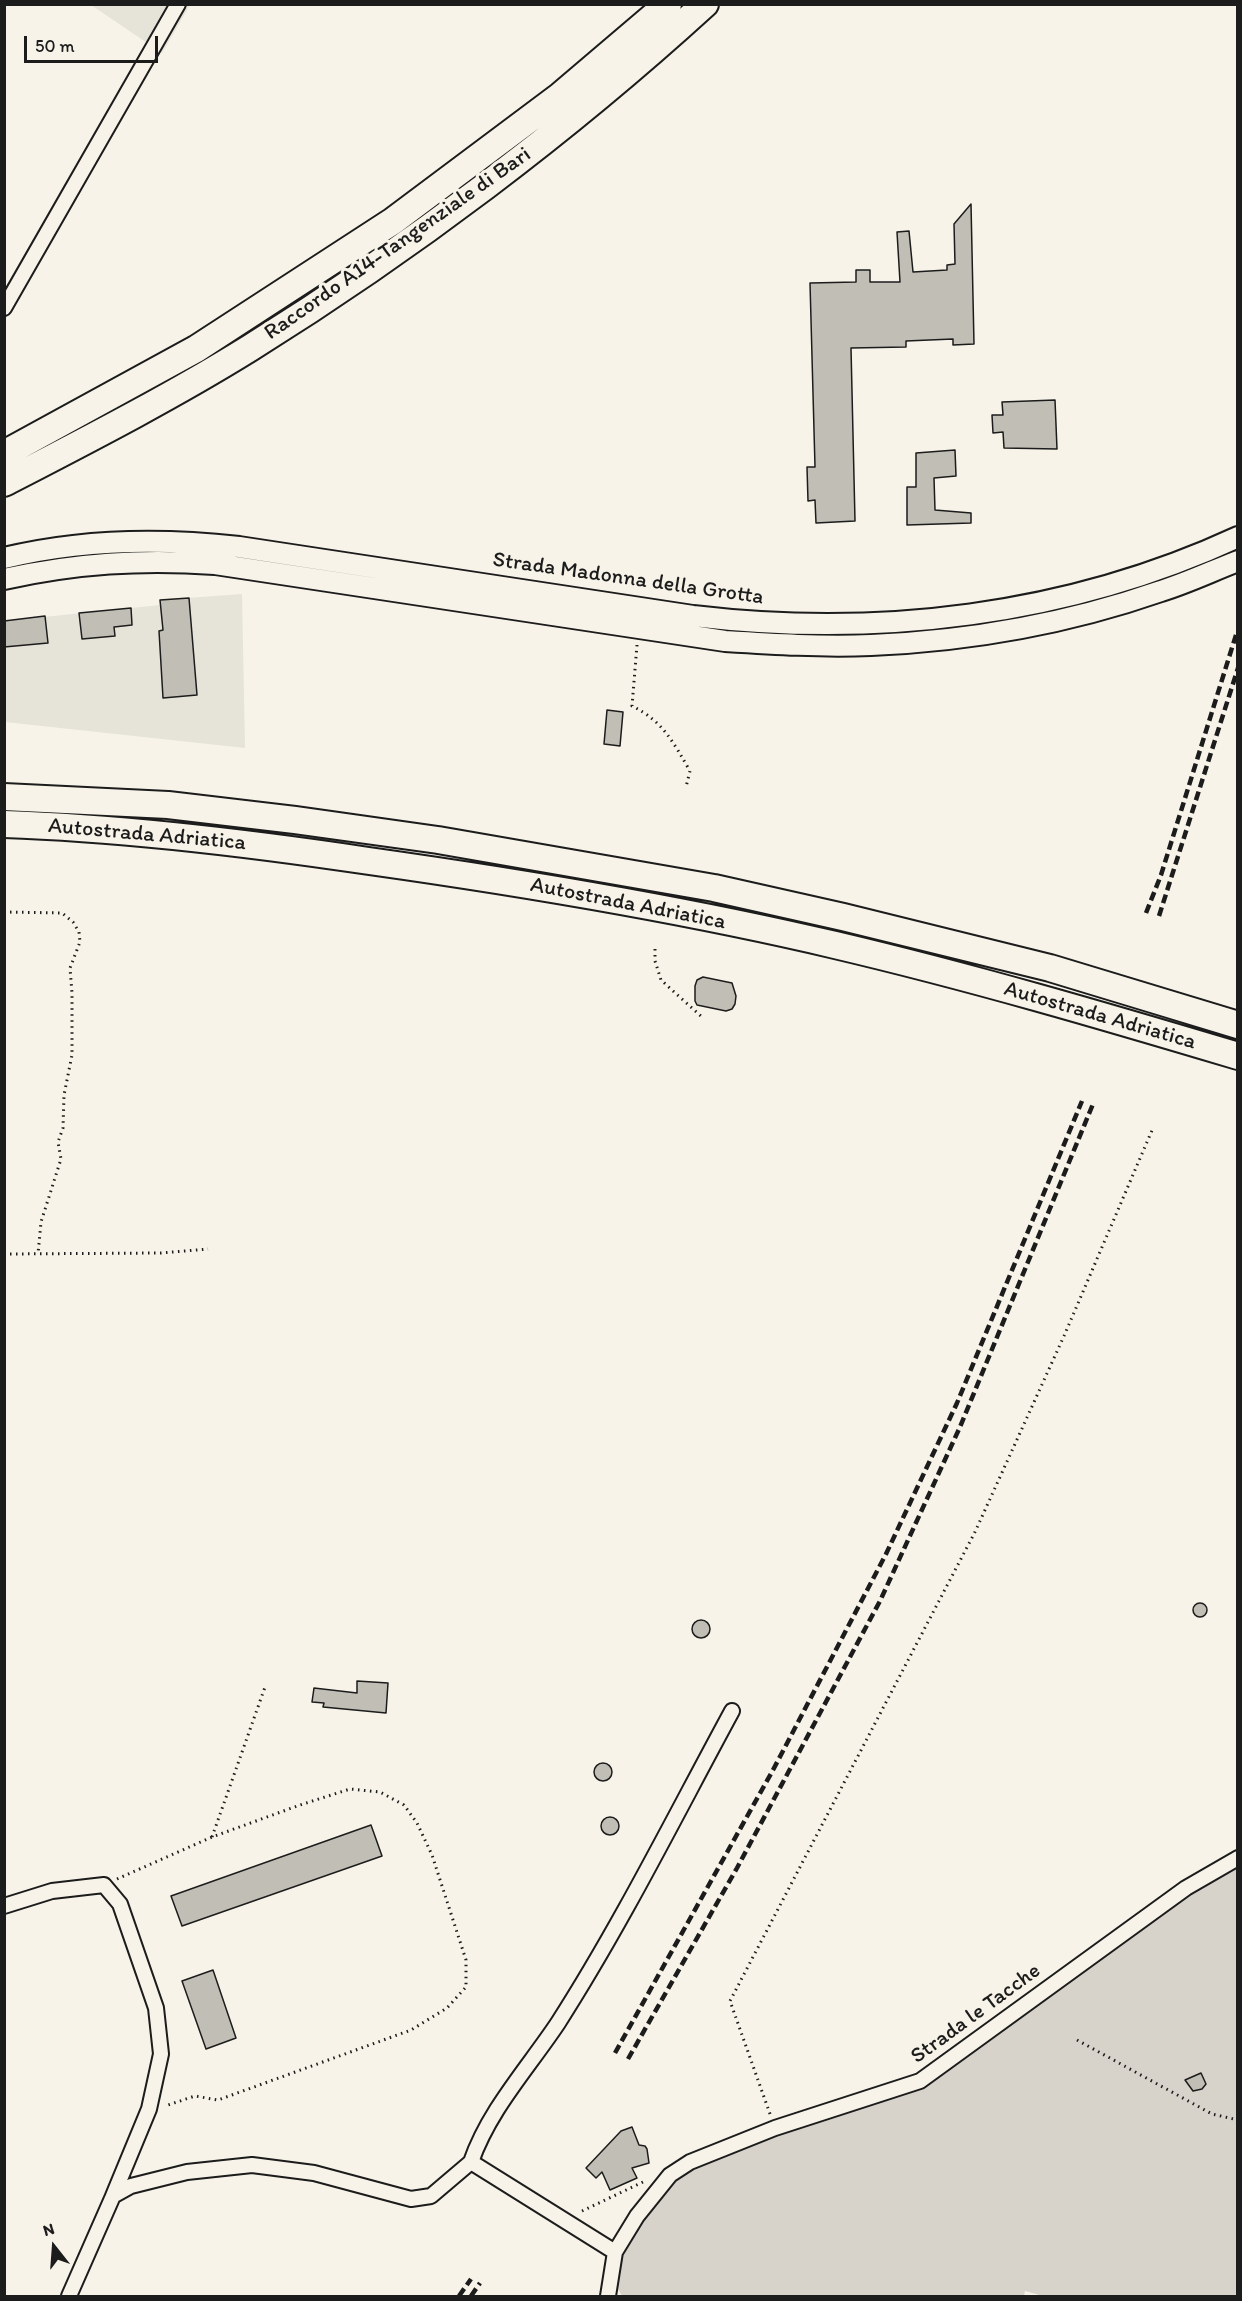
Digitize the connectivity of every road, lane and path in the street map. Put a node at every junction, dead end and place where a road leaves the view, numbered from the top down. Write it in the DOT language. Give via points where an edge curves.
graph roads {
  1 [pos="178,4"];
  2 [pos="668,4"];
  3 [pos="705,4"];
  4 [pos="4,308"];
  5 [pos="4,454"];
  6 [pos="4,483"];
  7 [pos="1238,537"];
  8 [pos="4,558"];
  9 [pos="1238,561"];
  10 [pos="4,579"];
  11 [pos="638,628"];
  12 [pos="686,787"];
  13 [pos="4,797"];
  14 [pos="4,824"];
  15 [pos="4,912"];
  16 [pos="655,949"];
  17 [pos="703,1018"];
  18 [pos="1238,1024"];
  19 [pos="1238,1056"];
  20 [pos="1153,1128"];
  21 [pos="208,1249"];
  22 [pos="4,1254"];
  23 [pos="38,1254"];
  24 [pos="265,1687"];
  25 [pos="732,1711"];
  26 [pos="212,1837"];
  27 [pos="1238,1858"];
  28 [pos="104,1885"];
  29 [pos="4,1906"];
  30 [pos="1077,2040"];
  31 [pos="149,2109"];
  32 [pos="1238,2120"];
  33 [pos="775,2128"];
  34 [pos="471,2162"];
  35 [pos="670,2175"];
  36 [pos="113,2196"];
  37 [pos="582,2211"];
  38 [pos="615,2252"];
  39 [pos="69,2296"];
  40 [pos="608,2296"];
  1 -- 4 [label="street"];
  2 -- 5 [label="highway, Raccordo A14-Tangenziale di Bari" via="560,96 393,221 196,349"];
  3 -- 6 [label="highway, Raccordo A14-Tangenziale di Bari" via="513,165 359,278 249,348"];
  7 -- 8 [label="main road, Strada Madonna della Grotta" via="1148,573 1086,591 997,610 887,624 829,625 693,616 186,541 90,543"];
  9 -- 11 [label="main road, Strada Madonna della Grotta" via="1161,591 1073,616 1010,630 922,642 786,645"];
  10 -- 11 [label="main road, Strada Madonna della Grotta" via="96,564 215,564"];
  11 -- 12 [label="path" via="632,706 667,732 690,771"];
  13 -- 18 [label="highway, Autostrada Adriatica" via="168,805 295,820 714,888 1050,968"];
  14 -- 19 [label="highway, Autostrada Adriatica" via="196,838 591,895 832,944 938,970"];
  15 -- 23 [label="path" via="62,913 73,922 80,942 70,968 72,1055 58,1142 61,1159 41,1222"];
  16 -- 17 [label="path" via="661,980"];
  20 -- 33 [label="path" via="975,1532 730,2001"];
  21 -- 23 [label="path"];
  22 -- 23 [label="path"];
  24 -- 26 [label="path"];
  25 -- 34 [label="street" via="610,1935 558,2023 482,2132"];
  26 -- 28 [label="path"];
  26 -- 31 [label="path" via="350,1788 380,1792 404,1804 432,1855 466,1960 466,1987 447,2008 411,2030 218,2100 195,2096"];
  27 -- 33 [label="street, Strada le Tacche" via="1186,1888 920,2081"];
  28 -- 29 [label="street" via="52,1892"];
  28 -- 31 [label="street" via="120,1904 156,2008 161,2054"];
  30 -- 32 [label="path" via="1212,2114"];
  31 -- 36 [label="street"];
  33 -- 35 [label="street, Strada le Tacche" via="690,2162"];
  34 -- 36 [label="street" via="431,2196 411,2199 314,2173 252,2165 187,2172 131,2186"];
  34 -- 38 [label="street"];
  35 -- 37 [label="path" via="655,2176"];
  35 -- 38 [label="street" via="637,2216"];
  36 -- 39 [label="street"];
  38 -- 40 [label="street"];
}
